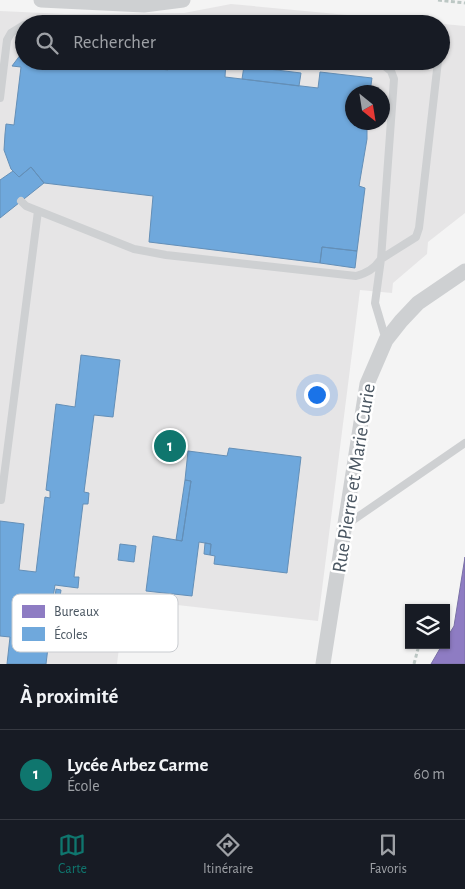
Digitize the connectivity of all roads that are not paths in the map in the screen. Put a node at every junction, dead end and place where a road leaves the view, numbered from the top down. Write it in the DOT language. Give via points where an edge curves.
graph roads {
  1 [pos="41,0"];
  2 [pos="183,0"];
  3 [pos="15,31"];
  4 [pos="390,70"];
  5 [pos="437,70"];
  6 [pos="0,98"];
  7 [pos="21,201"];
  8 [pos="38,211"];
  9 [pos="381,259"];
  10 [pos="465,271"];
  11 [pos="386,340"];
  12 [pos="465,443"];
  13 [pos="1,500"];
  14 [pos="345,526"];
  15 [pos="323,664"];
  1 -- 2 [label="street" via="144,5"];
  3 -- 6 [label="lane" via="7,40"];
  4 -- 9 [label="lane" via="394,79"];
  5 -- 9 [label="lane" via="419,228 416,237"];
  7 -- 8 [label="lane"];
  8 -- 9 [label="lane" via="125,246 166,255 356,276 374,268"];
  8 -- 13 [label="lane"];
  9 -- 11 [label="lane" via="374,303"];
  10 -- 11 [label="street, Rue Pierre et Marie Curie" via="418,303"];
  11 -- 14 [label="street, Rue Pierre et Marie Curie" via="366,384"];
  12 -- 14 [label="lane"];
  14 -- 15 [label="street, Rue Pierre et Marie Curie"];
}
